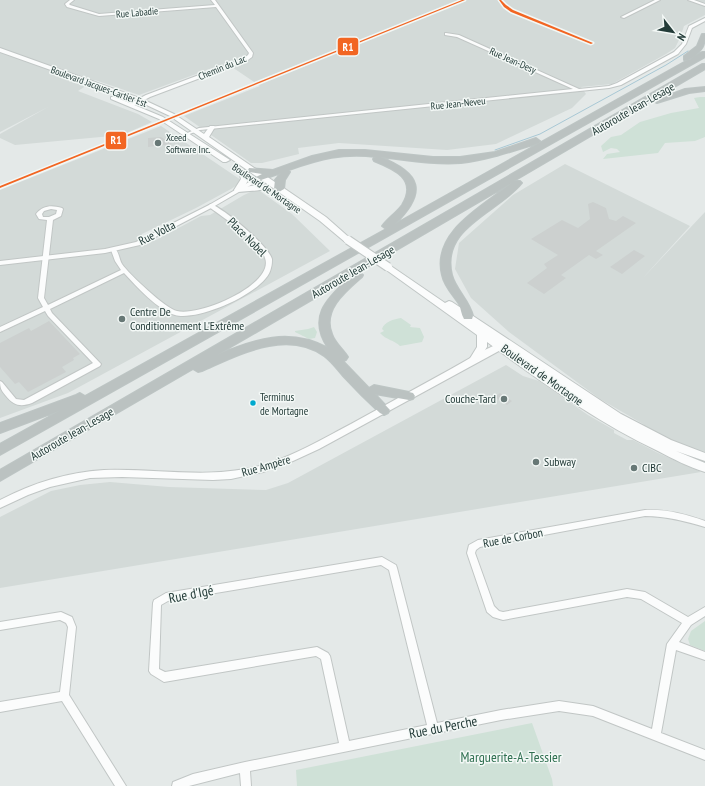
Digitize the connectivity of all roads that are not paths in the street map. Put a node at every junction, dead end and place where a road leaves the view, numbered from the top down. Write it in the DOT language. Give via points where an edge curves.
graph roads {
  1 [pos="72,0"];
  2 [pos="213,0"];
  3 [pos="658,0"];
  4 [pos="690,0"];
  5 [pos="705,5"];
  6 [pos="216,6"];
  7 [pos="622,17"];
  8 [pos="705,19"];
  9 [pos="446,34"];
  10 [pos="705,36"];
  11 [pos="0,50"];
  12 [pos="705,54"];
  13 [pos="0,57"];
  14 [pos="705,66"];
  15 [pos="650,84"];
  16 [pos="705,89"];
  17 [pos="578,90"];
  18 [pos="140,100"];
  19 [pos="131,105"];
  20 [pos="633,109"];
  21 [pos="212,127"];
  22 [pos="194,130"];
  23 [pos="565,132"];
  24 [pos="187,134"];
  25 [pos="205,137"];
  26 [pos="536,165"];
  27 [pos="248,171"];
  28 [pos="272,172"];
  29 [pos="286,172"];
  30 [pos="260,179"];
  31 [pos="267,188"];
  32 [pos="280,189"];
  33 [pos="238,190"];
  34 [pos="211,206"];
  35 [pos="50,219"];
  36 [pos="348,240"];
  37 [pos="365,244"];
  38 [pos="114,250"];
  39 [pos="377,257"];
  40 [pos="46,258"];
  41 [pos="1,263"];
  42 [pos="388,267"];
  43 [pos="124,271"];
  44 [pos="46,308"];
  45 [pos="468,316"];
  46 [pos="0,330"];
  47 [pos="482,334"];
  48 [pos="504,345"];
  49 [pos="474,360"];
  50 [pos="0,384"];
  51 [pos="109,388"];
  52 [pos="151,388"];
  53 [pos="374,389"];
  54 [pos="409,396"];
  55 [pos="387,409"];
  56 [pos="0,428"];
  57 [pos="0,450"];
  58 [pos="705,457"];
  59 [pos="705,468"];
  60 [pos="0,476"];
  61 [pos="0,504"];
  62 [pos="705,524"];
  63 [pos="705,611"];
  64 [pos="688,622"];
  65 [pos="0,626"];
  66 [pos="672,644"];
  67 [pos="705,656"];
  68 [pos="64,696"];
  69 [pos="0,707"];
  70 [pos="433,728"];
  71 [pos="656,735"];
  72 [pos="345,746"];
  73 [pos="705,755"];
  74 [pos="245,767"];
  75 [pos="121,786"];
  76 [pos="177,786"];
  77 [pos="246,786"];
  1 -- 6 [label="street, Rue Labadie" via="68,6 99,15"];
  2 -- 6 [label="street, Chemin du Lac"];
  3 -- 7 [label="street"];
  4 -- 5 [label="street"];
  6 -- 18 [label="street, Chemin du Lac" via="251,53 250,56"];
  8 -- 17 [label="street, Rue Jean-Neveu" via="690,27 683,45 673,54 614,86"];
  9 -- 17 [label="street, Rue Jean-Desy" via="458,36"];
  10 -- 15 [label="highway" via="695,52"];
  11 -- 18 [label="main road, Boulevard Jacques-Cartier Est"];
  12 -- 15 [label="highway, Autoroute Jean-Lesage"];
  13 -- 19 [label="main road, Boulevard Jacques-Cartier Est"];
  14 -- 20 [label="highway, Autoroute Jean-Lesage"];
  15 -- 23 [label="highway, Autoroute Jean-Lesage"];
  16 -- 20 [label="highway" via="684,92"];
  17 -- 21 [label="street, Rue Jean-Neveu"];
  18 -- 19 [label="street, Chemin du Lac"];
  18 -- 22 [label="main road, Boulevard Jacques-Cartier Est" via="172,115"];
  19 -- 24 [label="main road, Boulevard Jacques-Cartier Est"];
  20 -- 26 [label="highway, Autoroute Jean-Lesage"];
  21 -- 22 [label="street, Rue Jean-Neveu"];
  21 -- 25 [label="main road"];
  22 -- 24 [label="street, Rue Jean-Neveu"];
  22 -- 25 [label="main road, Boulevard de Mortagne"];
  23 -- 28 [label="highway" via="509,151 475,158 433,160 345,152"];
  23 -- 37 [label="highway, Autoroute Jean-Lesage"];
  24 -- 27 [label="main road, Boulevard de Mortagne"];
  25 -- 27 [label="main road, Boulevard de Mortagne"];
  26 -- 39 [label="highway, Autoroute Jean-Lesage"];
  26 -- 45 [label="highway" via="463,226 449,244 445,260 446,272 453,289 467,308"];
  27 -- 28 [label="highway"];
  27 -- 30 [label="main road, Boulevard de Mortagne"];
  27 -- 33 [label="main road"];
  28 -- 30 [label="highway"];
  29 -- 30 [label="highway"];
  29 -- 32 [label="highway" via="280,182"];
  29 -- 37 [label="highway" via="329,158 348,156 379,159 403,172 412,187 409,202 397,217"];
  30 -- 31 [label="main road, Boulevard de Mortagne"];
  30 -- 32 [label="main road, Boulevard de Mortagne"];
  30 -- 33 [label="street, Rue Volta"];
  31 -- 33 [label="main road"];
  31 -- 36 [label="main road, Boulevard de Mortagne"];
  32 -- 36 [label="main road, Boulevard de Mortagne" via="329,223"];
  33 -- 34 [label="street, Rue Volta"];
  34 -- 38 [label="street, Rue Volta" via="138,244"];
  34 -- 43 [label="street, Place Nobel" via="241,228 265,252 269,268 254,286 207,311 178,314 156,300"];
  35 -- 40 [label="street"];
  36 -- 42 [label="main road, Boulevard de Mortagne, bridge"];
  37 -- 51 [label="highway, Autoroute Jean-Lesage"];
  38 -- 40 [label="street, Rue Volta"];
  38 -- 43 [label="street, Place Nobel" via="116,259"];
  39 -- 52 [label="highway, Autoroute Jean-Lesage"];
  39 -- 53 [label="highway" via="334,298 326,310 323,323 325,334 332,346"];
  40 -- 41 [label="street, Rue Volta"];
  40 -- 44 [label="street" via="41,298"];
  42 -- 45 [label="main road, Boulevard de Mortagne"];
  42 -- 47 [label="main road, Boulevard de Mortagne"];
  43 -- 44 [label="street"];
  44 -- 46 [label="street"];
  44 -- 50 [label="street" via="98,364 24,403 14,401"];
  45 -- 48 [label="main road, Boulevard de Mortagne"];
  47 -- 48 [label="main road, Boulevard de Mortagne"];
  47 -- 49 [label="main road" via="482,347"];
  48 -- 49 [label="street, Rue Ampère"];
  48 -- 58 [label="main road, Boulevard de Mortagne" via="623,421 667,443"];
  48 -- 59 [label="main road, Boulevard de Mortagne" via="616,426 670,454"];
  49 -- 54 [label="street, Rue Ampère"];
  51 -- 56 [label="highway"];
  51 -- 57 [label="highway, Autoroute Jean-Lesage"];
  52 -- 55 [label="highway" via="257,345 275,341 295,341 310,344 327,353"];
  52 -- 60 [label="highway, Autoroute Jean-Lesage"];
  53 -- 54 [label="highway"];
  53 -- 55 [label="highway"];
  54 -- 55 [label="street, Rue Ampère"];
  55 -- 61 [label="street, Rue Ampère" via="287,461 257,470 211,476 81,476 41,486"];
  62 -- 64 [label="street, Rue de Corbon" via="661,512 645,513 478,544 472,548 471,554 490,609 496,614 503,616 627,593 642,595"];
  63 -- 64 [label="street"];
  64 -- 66 [label="street"];
  65 -- 68 [label="street" via="61,616 69,620 72,627"];
  66 -- 67 [label="street"];
  66 -- 71 [label="street"];
  68 -- 69 [label="street"];
  68 -- 75 [label="street"];
  70 -- 71 [label="street, Rue du Perche" via="559,706 593,711"];
  70 -- 72 [label="street, Rue du Perche"];
  70 -- 72 [label="street, Rue d'Igé" via="393,568 382,561 166,597 157,603 154,671 164,677 317,651 325,656"];
  71 -- 73 [label="street, Rue du Perche"];
  72 -- 74 [label="street, Rue du Perche"];
  74 -- 76 [label="street, Rue du Perche" via="193,779"];
  74 -- 77 [label="street"];
}
